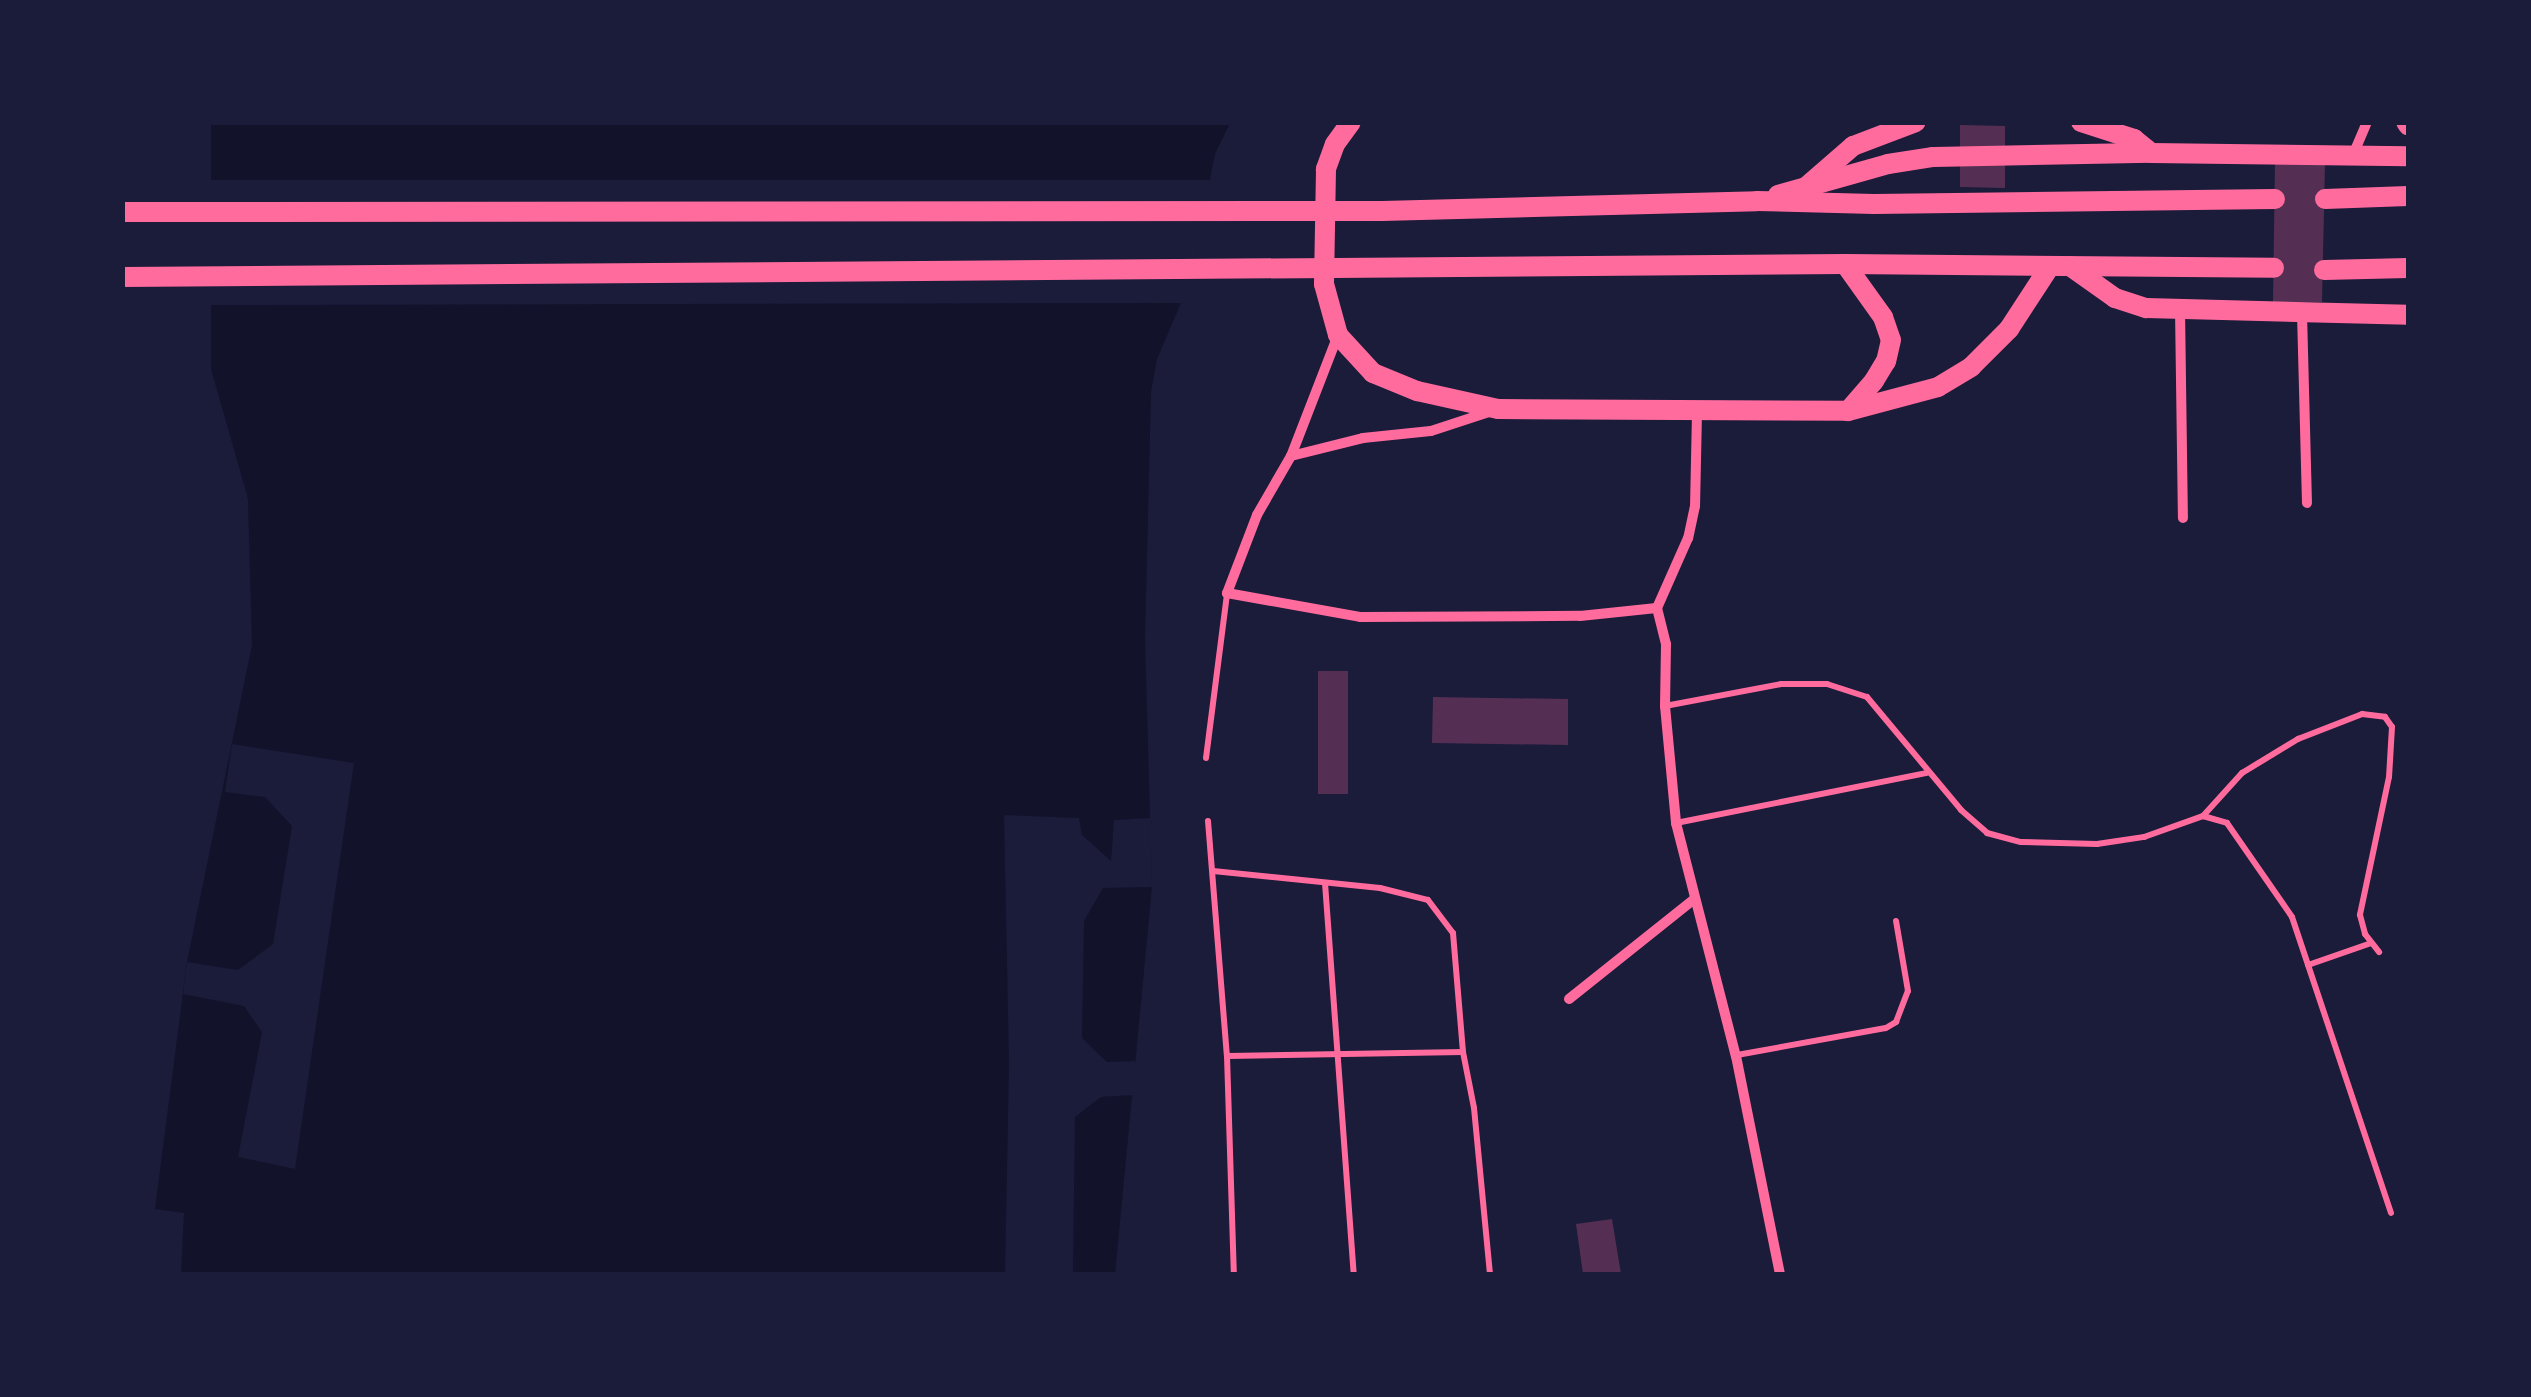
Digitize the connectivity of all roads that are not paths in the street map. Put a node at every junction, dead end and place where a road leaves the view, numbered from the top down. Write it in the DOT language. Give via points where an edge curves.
graph roads {
  1 [pos="1350,122"];
  2 [pos="1916,122"];
  3 [pos="2081,122"];
  4 [pos="2368,122"];
  5 [pos="2152,153"];
  6 [pos="2352,156"];
  7 [pos="2408,156"];
  8 [pos="1806,188"];
  9 [pos="2408,196"];
  10 [pos="2275,198"];
  11 [pos="2325,198"];
  12 [pos="1757,201"];
  13 [pos="122,212"];
  14 [pos="1845,264"];
  15 [pos="2060,266"];
  16 [pos="2274,268"];
  17 [pos="2408,268"];
  18 [pos="2324,270"];
  19 [pos="122,277"];
  20 [pos="2180,309"];
  21 [pos="2302,312"];
  22 [pos="2408,314"];
  23 [pos="1338,335"];
  24 [pos="1498,409"];
  25 [pos="1848,411"];
  26 [pos="1697,412"];
  27 [pos="1290,456"];
  28 [pos="2307,503"];
  29 [pos="2182,518"];
  30 [pos="1227,592"];
  31 [pos="1657,608"];
  32 [pos="1665,706"];
  33 [pos="1206,758"];
  34 [pos="1926,773"];
  35 [pos="2203,816"];
  36 [pos="1208,821"];
  37 [pos="1676,823"];
  38 [pos="1213,872"];
  39 [pos="1325,883"];
  40 [pos="1693,900"];
  41 [pos="1896,921"];
  42 [pos="2371,944"];
  43 [pos="2379,952"];
  44 [pos="2308,965"];
  45 [pos="1569,999"];
  46 [pos="1463,1052"];
  47 [pos="1338,1055"];
  48 [pos="1227,1056"];
  49 [pos="1736,1056"];
  50 [pos="2391,1213"];
  51 [pos="1234,1274"];
  52 [pos="1354,1274"];
  53 [pos="1490,1274"];
  54 [pos="1780,1274"];
  1 -- 23 [label="highway" via="1326,168 1324,284"];
  2 -- 8 [label="highway" via="1853,146"];
  3 -- 5 [label="highway" via="2134,138"];
  4 -- 6 [label="street"];
  5 -- 6 [label="highway"];
  5 -- 8 [label="highway" via="1933,157"];
  6 -- 7 [label="highway"];
  8 -- 12 [label="highway"];
  9 -- 11 [label="highway"];
  10 -- 12 [label="highway"];
  12 -- 13 [label="highway" via="1382,211"];
  14 -- 15 [label="highway"];
  14 -- 19 [label="highway"];
  14 -- 25 [label="highway" via="1890,340 1874,381"];
  15 -- 16 [label="highway"];
  15 -- 20 [label="highway" via="2130,304"];
  15 -- 25 [label="highway" via="1971,367 1938,387"];
  17 -- 18 [label="highway"];
  20 -- 21 [label="highway"];
  20 -- 29 [label="street"];
  21 -- 22 [label="highway"];
  21 -- 28 [label="street"];
  23 -- 24 [label="highway" via="1372,373"];
  23 -- 27 [label="street"];
  24 -- 26 [label="highway"];
  24 -- 27 [label="street" via="1432,431 1363,438"];
  25 -- 26 [label="highway"];
  26 -- 31 [label="street" via="1695,506"];
  27 -- 30 [label="street" via="1257,515"];
  30 -- 31 [label="street" via="1360,617 1580,616"];
  30 -- 33 [label="lane"];
  31 -- 32 [label="street" via="1666,644"];
  32 -- 34 [label="lane" via="1781,684 1827,684 1867,697"];
  32 -- 37 [label="street"];
  34 -- 35 [label="lane" via="1988,833 2020,842 2113,842"];
  34 -- 37 [label="lane"];
  35 -- 42 [label="lane" via="2242,773 2298,739 2362,714 2385,716 2392,727 2388,777 2360,915"];
  35 -- 44 [label="lane" via="2227,823 2246,845 2292,917"];
  36 -- 38 [label="lane"];
  37 -- 40 [label="street"];
  38 -- 39 [label="lane"];
  38 -- 48 [label="lane"];
  39 -- 46 [label="lane" via="1428,900 1454,932"];
  39 -- 47 [label="lane"];
  40 -- 45 [label="street"];
  40 -- 49 [label="street"];
  41 -- 49 [label="lane" via="1908,990 1896,1022"];
  42 -- 43 [label="lane"];
  42 -- 44 [label="lane"];
  44 -- 50 [label="lane"];
  46 -- 47 [label="lane"];
  46 -- 53 [label="lane"];
  47 -- 48 [label="lane"];
  47 -- 52 [label="lane"];
  48 -- 51 [label="lane"];
  49 -- 54 [label="street"];
}
